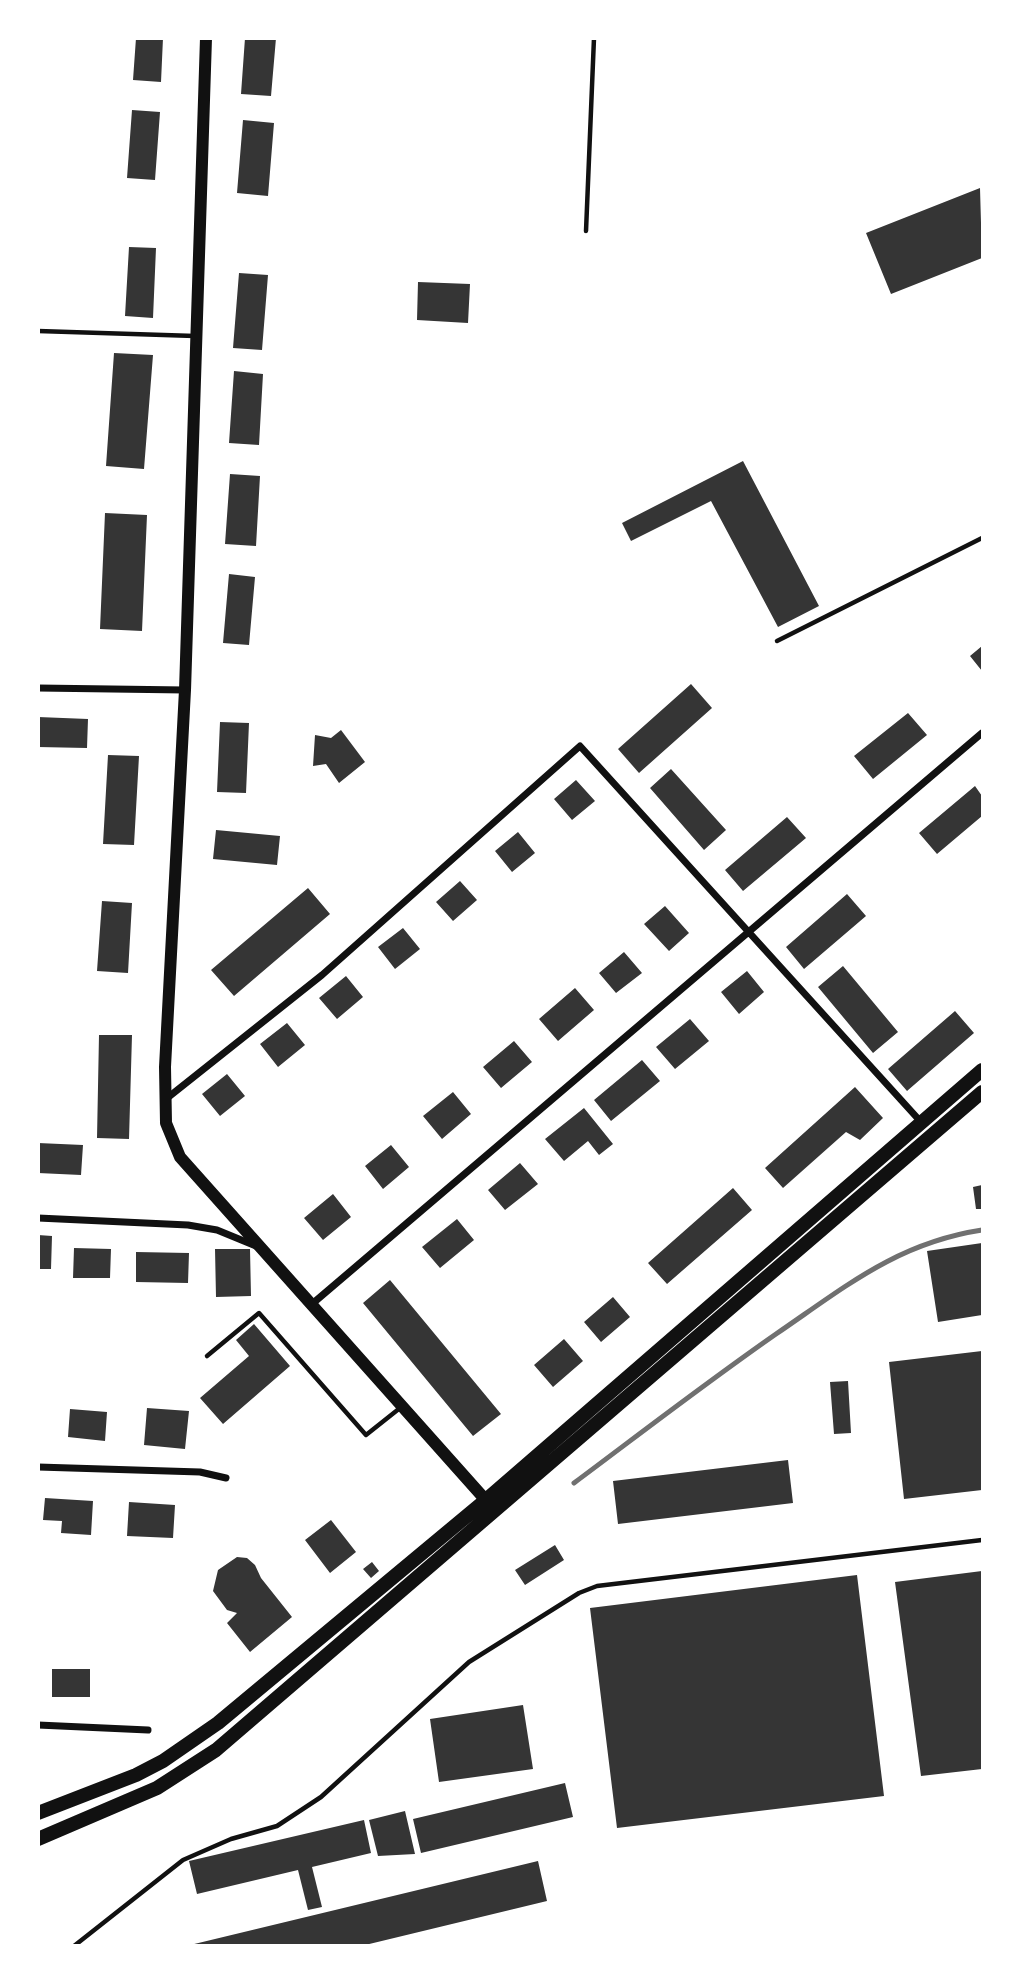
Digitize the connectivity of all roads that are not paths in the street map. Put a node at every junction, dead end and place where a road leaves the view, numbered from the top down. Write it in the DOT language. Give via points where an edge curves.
graph roads {
  1 [pos="206,38"];
  2 [pos="594,38"];
  3 [pos="586,231"];
  4 [pos="38,331"];
  5 [pos="197,336"];
  6 [pos="982,538"];
  7 [pos="777,641"];
  8 [pos="38,688"];
  9 [pos="185,690"];
  10 [pos="982,733"];
  11 [pos="749,933"];
  12 [pos="982,1070"];
  13 [pos="982,1092"];
  14 [pos="166,1099"];
  15 [pos="921,1123"];
  16 [pos="38,1218"];
  17 [pos="266,1251"];
  18 [pos="312,1304"];
  19 [pos="207,1356"];
  20 [pos="403,1406"];
  21 [pos="38,1467"];
  22 [pos="226,1478"];
  23 [pos="491,1505"];
  24 [pos="982,1540"];
  25 [pos="38,1726"];
  26 [pos="148,1730"];
  27 [pos="38,1813"];
  28 [pos="38,1839"];
  29 [pos="74,1945"];
  1 -- 5 [label="street"];
  2 -- 3 [label="lane"];
  4 -- 5 [label="lane"];
  5 -- 9 [label="street"];
  6 -- 7 [label="lane"];
  8 -- 9 [label="street"];
  9 -- 14 [label="street"];
  10 -- 11 [label="street"];
  11 -- 14 [label="street" via="580,746 322,975"];
  11 -- 15 [label="street"];
  11 -- 18 [label="street"];
  12 -- 15 [label="main road"];
  13 -- 23 [label="main road"];
  14 -- 17 [label="street" via="166,1123 180,1157"];
  15 -- 23 [label="main road"];
  16 -- 17 [label="street" via="188,1225 217,1230"];
  17 -- 18 [label="street"];
  18 -- 20 [label="street"];
  19 -- 20 [label="lane" via="259,1313 366,1435"];
  20 -- 23 [label="street"];
  21 -- 22 [label="street" via="200,1472"];
  23 -- 27 [label="main road" via="189,1744 136,1775"];
  23 -- 28 [label="main road" via="226,1741 184,1773 129,1802"];
  24 -- 29 [label="lane" via="597,1586 579,1593 469,1662 321,1797 277,1826 183,1860"];
  25 -- 26 [label="street"];
}
